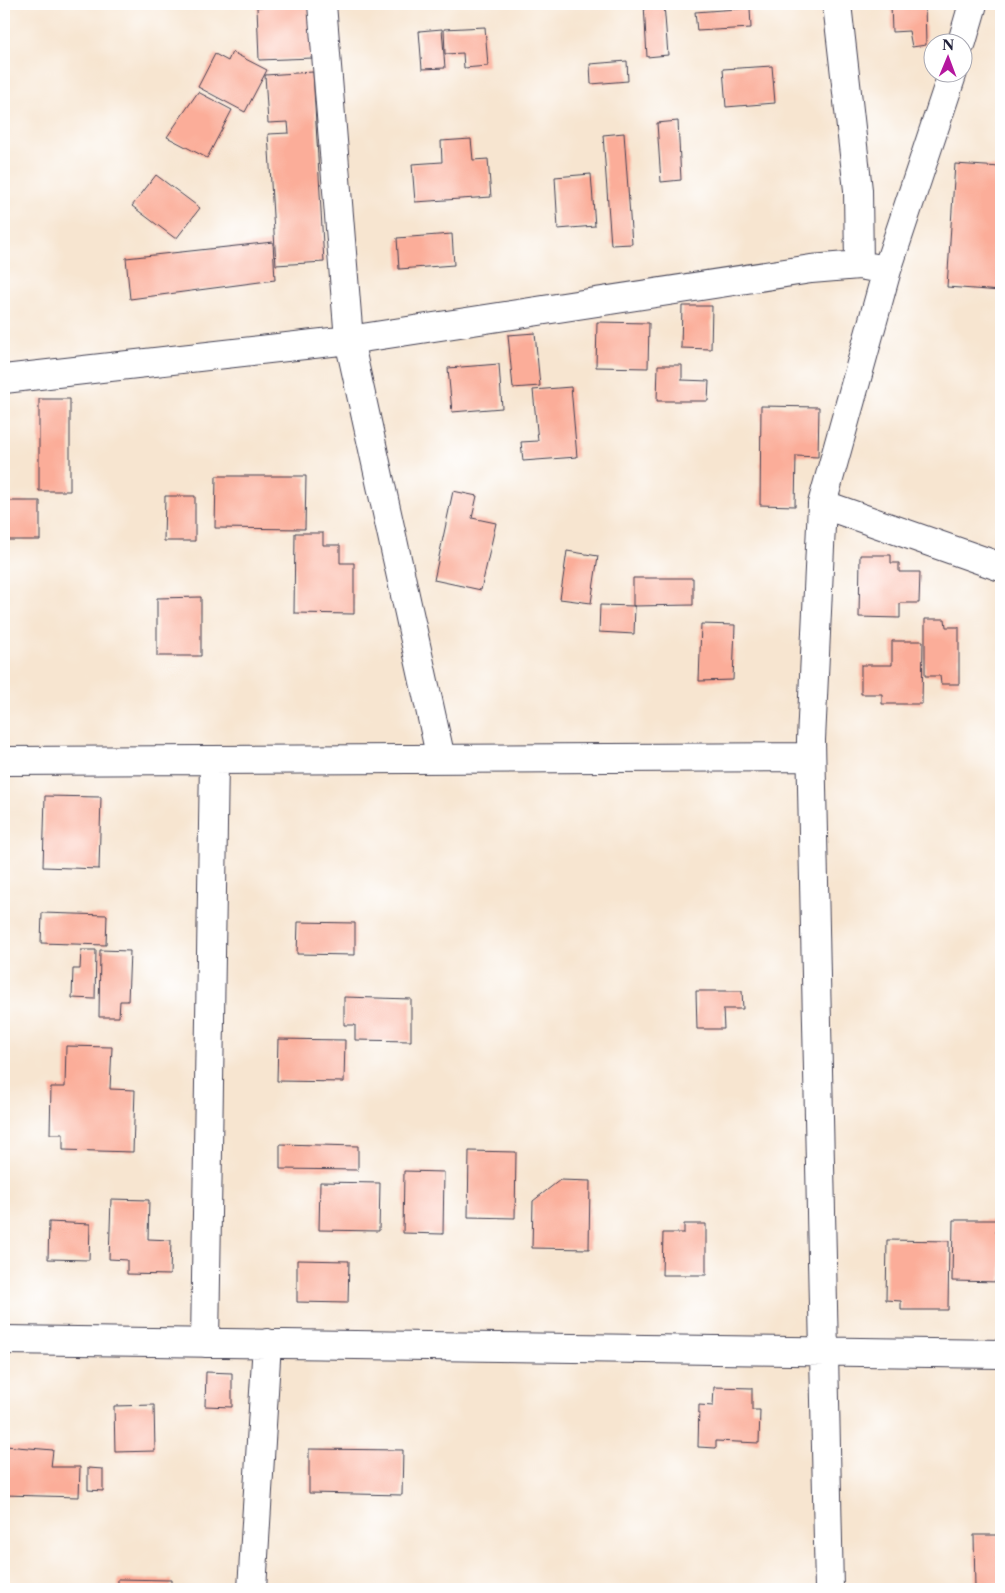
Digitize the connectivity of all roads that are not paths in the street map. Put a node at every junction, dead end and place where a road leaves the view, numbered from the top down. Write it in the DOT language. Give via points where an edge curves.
graph roads {
  1 [pos="322,4"];
  2 [pos="837,4"];
  3 [pos="973,4"];
  4 [pos="965,32"];
  5 [pos="950,82"];
  6 [pos="859,265"];
  7 [pos="887,270"];
  8 [pos="349,340"];
  9 [pos="4,379"];
  10 [pos="822,504"];
  11 [pos="1001,567"];
  12 [pos="811,757"];
  13 [pos="441,759"];
  14 [pos="214,760"];
  15 [pos="4,761"];
  16 [pos="4,1340"];
  17 [pos="205,1343"];
  18 [pos="267,1343"];
  19 [pos="824,1352"];
  20 [pos="1001,1354"];
  21 [pos="252,1589"];
  22 [pos="829,1589"];
  1 -- 8 [label="street"];
  2 -- 6 [label="street" via="858,190"];
  3 -- 4 [label="street"];
  5 -- 7 [label="street"];
  6 -- 7 [label="street"];
  6 -- 8 [label="street" via="811,268"];
  7 -- 10 [label="street"];
  8 -- 9 [label="street"];
  8 -- 13 [label="street"];
  10 -- 11 [label="street"];
  10 -- 12 [label="street"];
  12 -- 13 [label="street"];
  12 -- 19 [label="street"];
  13 -- 14 [label="street"];
  14 -- 15 [label="street"];
  14 -- 17 [label="street"];
  16 -- 17 [label="street"];
  17 -- 18 [label="street"];
  18 -- 19 [label="street"];
  18 -- 21 [label="street"];
  19 -- 20 [label="street"];
  19 -- 22 [label="street"];
}
